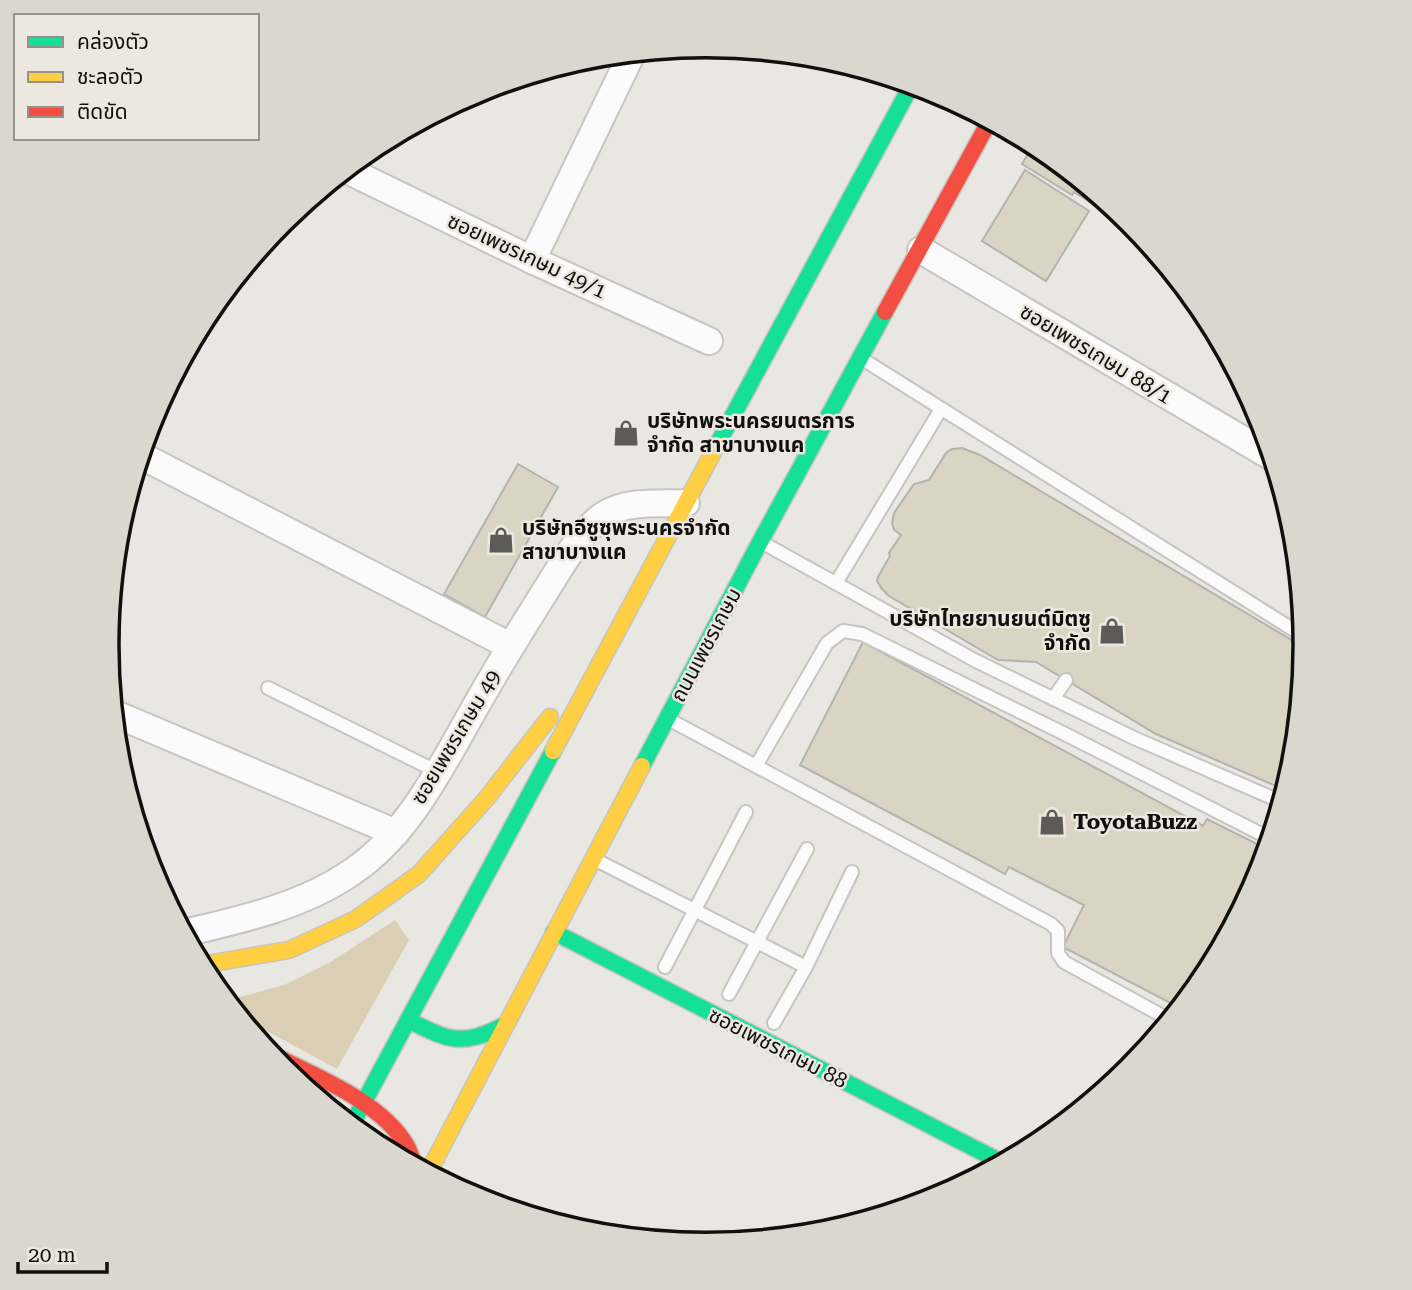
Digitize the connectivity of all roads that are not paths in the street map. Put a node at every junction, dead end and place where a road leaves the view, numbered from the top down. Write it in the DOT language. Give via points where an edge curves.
graph roads {
  1 [pos="627,63"];
  2 [pos="907,93"];
  3 [pos="986,128"];
  4 [pos="356,174"];
  5 [pos="921,250"];
  6 [pos="531,260"];
  7 [pos="709,341"];
  8 [pos="860,358"];
  9 [pos="941,410"];
  10 [pos="1260,450"];
  11 [pos="149,460"];
  12 [pos="686,503"];
  13 [pos="760,542"];
  14 [pos="836,583"];
  15 [pos="631,606"];
  16 [pos="1293,630"];
  17 [pos="510,646"];
  18 [pos="1066,680"];
  19 [pos="268,688"];
  20 [pos="1054,699"];
  21 [pos="124,717"];
  22 [pos="667,718"];
  23 [pos="755,766"];
  24 [pos="438,772"];
  25 [pos="1273,798"];
  26 [pos="746,812"];
  27 [pos="396,833"];
  28 [pos="1262,834"];
  29 [pos="807,849"];
  30 [pos="593,859"];
  31 [pos="852,872"];
  32 [pos="693,910"];
  33 [pos="193,931"];
  34 [pos="554,932"];
  35 [pos="757,943"];
  36 [pos="213,963"];
  37 [pos="664,967"];
  38 [pos="806,967"];
  39 [pos="729,995"];
  40 [pos="1161,1015"];
  41 [pos="408,1020"];
  42 [pos="774,1023"];
  43 [pos="505,1025"];
  44 [pos="301,1070"];
  45 [pos="364,1103"];
  46 [pos="356,1116"];
  47 [pos="407,1151"];
  48 [pos="993,1158"];
  49 [pos="432,1165"];
  1 -- 6 [label="street"];
  2 -- 12 [label="main road"];
  3 -- 5 [label="main road, ถนนเพชรเกษม"];
  4 -- 6 [label="street, ซอยเพชรเกษม 49/1"];
  5 -- 8 [label="main road, ถนนเพชรเกษม"];
  5 -- 10 [label="street, ซอยเพชรเกษม 88/1"];
  6 -- 7 [label="street, ซอยเพชรเกษม 49/1"];
  8 -- 9 [label="lane"];
  8 -- 13 [label="main road, ถนนเพชรเกษม"];
  9 -- 14 [label="lane"];
  9 -- 16 [label="lane" via="1147,547"];
  11 -- 17 [label="street"];
  12 -- 15 [label="main road"];
  12 -- 17 [label="street, ซอยเพชรเกษม 49" via="622,506 601,516 573,547"];
  13 -- 14 [label="lane"];
  13 -- 22 [label="main road, ถนนเพชรเกษม"];
  14 -- 20 [label="lane"];
  15 -- 36 [label="main road" via="560,704 419,874 356,919 289,950"];
  15 -- 41 [label="main road"];
  17 -- 24 [label="street, ซอยเพชรเกษม 49"];
  18 -- 20 [label="lane"];
  19 -- 24 [label="lane"];
  20 -- 25 [label="lane"];
  21 -- 27 [label="street"];
  22 -- 23 [label="lane"];
  22 -- 30 [label="main road, ถนนเพชรเกษม"];
  23 -- 28 [label="lane" via="827,643 843,631 862,634"];
  23 -- 40 [label="lane" via="1051,924 1058,931 1058,953 1064,962"];
  24 -- 27 [label="street, ซอยเพชรเกษม 49"];
  26 -- 32 [label="lane"];
  27 -- 33 [label="street, ซอยเพชรเกษม 49" via="352,872 302,899 250,918"];
  29 -- 35 [label="lane"];
  30 -- 32 [label="lane"];
  30 -- 34 [label="main road, ถนนเพชรเกษม"];
  31 -- 38 [label="lane"];
  32 -- 35 [label="lane"];
  32 -- 37 [label="lane"];
  34 -- 43 [label="main road, ถนนเพชรเกษม"];
  34 -- 48 [label="main road, ซอยเพชรเกษม 88"];
  35 -- 38 [label="lane"];
  35 -- 39 [label="lane"];
  38 -- 42 [label="lane"];
  41 -- 43 [label="main road" via="464,1042"];
  41 -- 45 [label="main road"];
  43 -- 49 [label="main road, ถนนเพชรเกษม"];
  44 -- 45 [label="main road"];
  45 -- 46 [label="main road"];
  45 -- 47 [label="main road" via="396,1130"];
}
